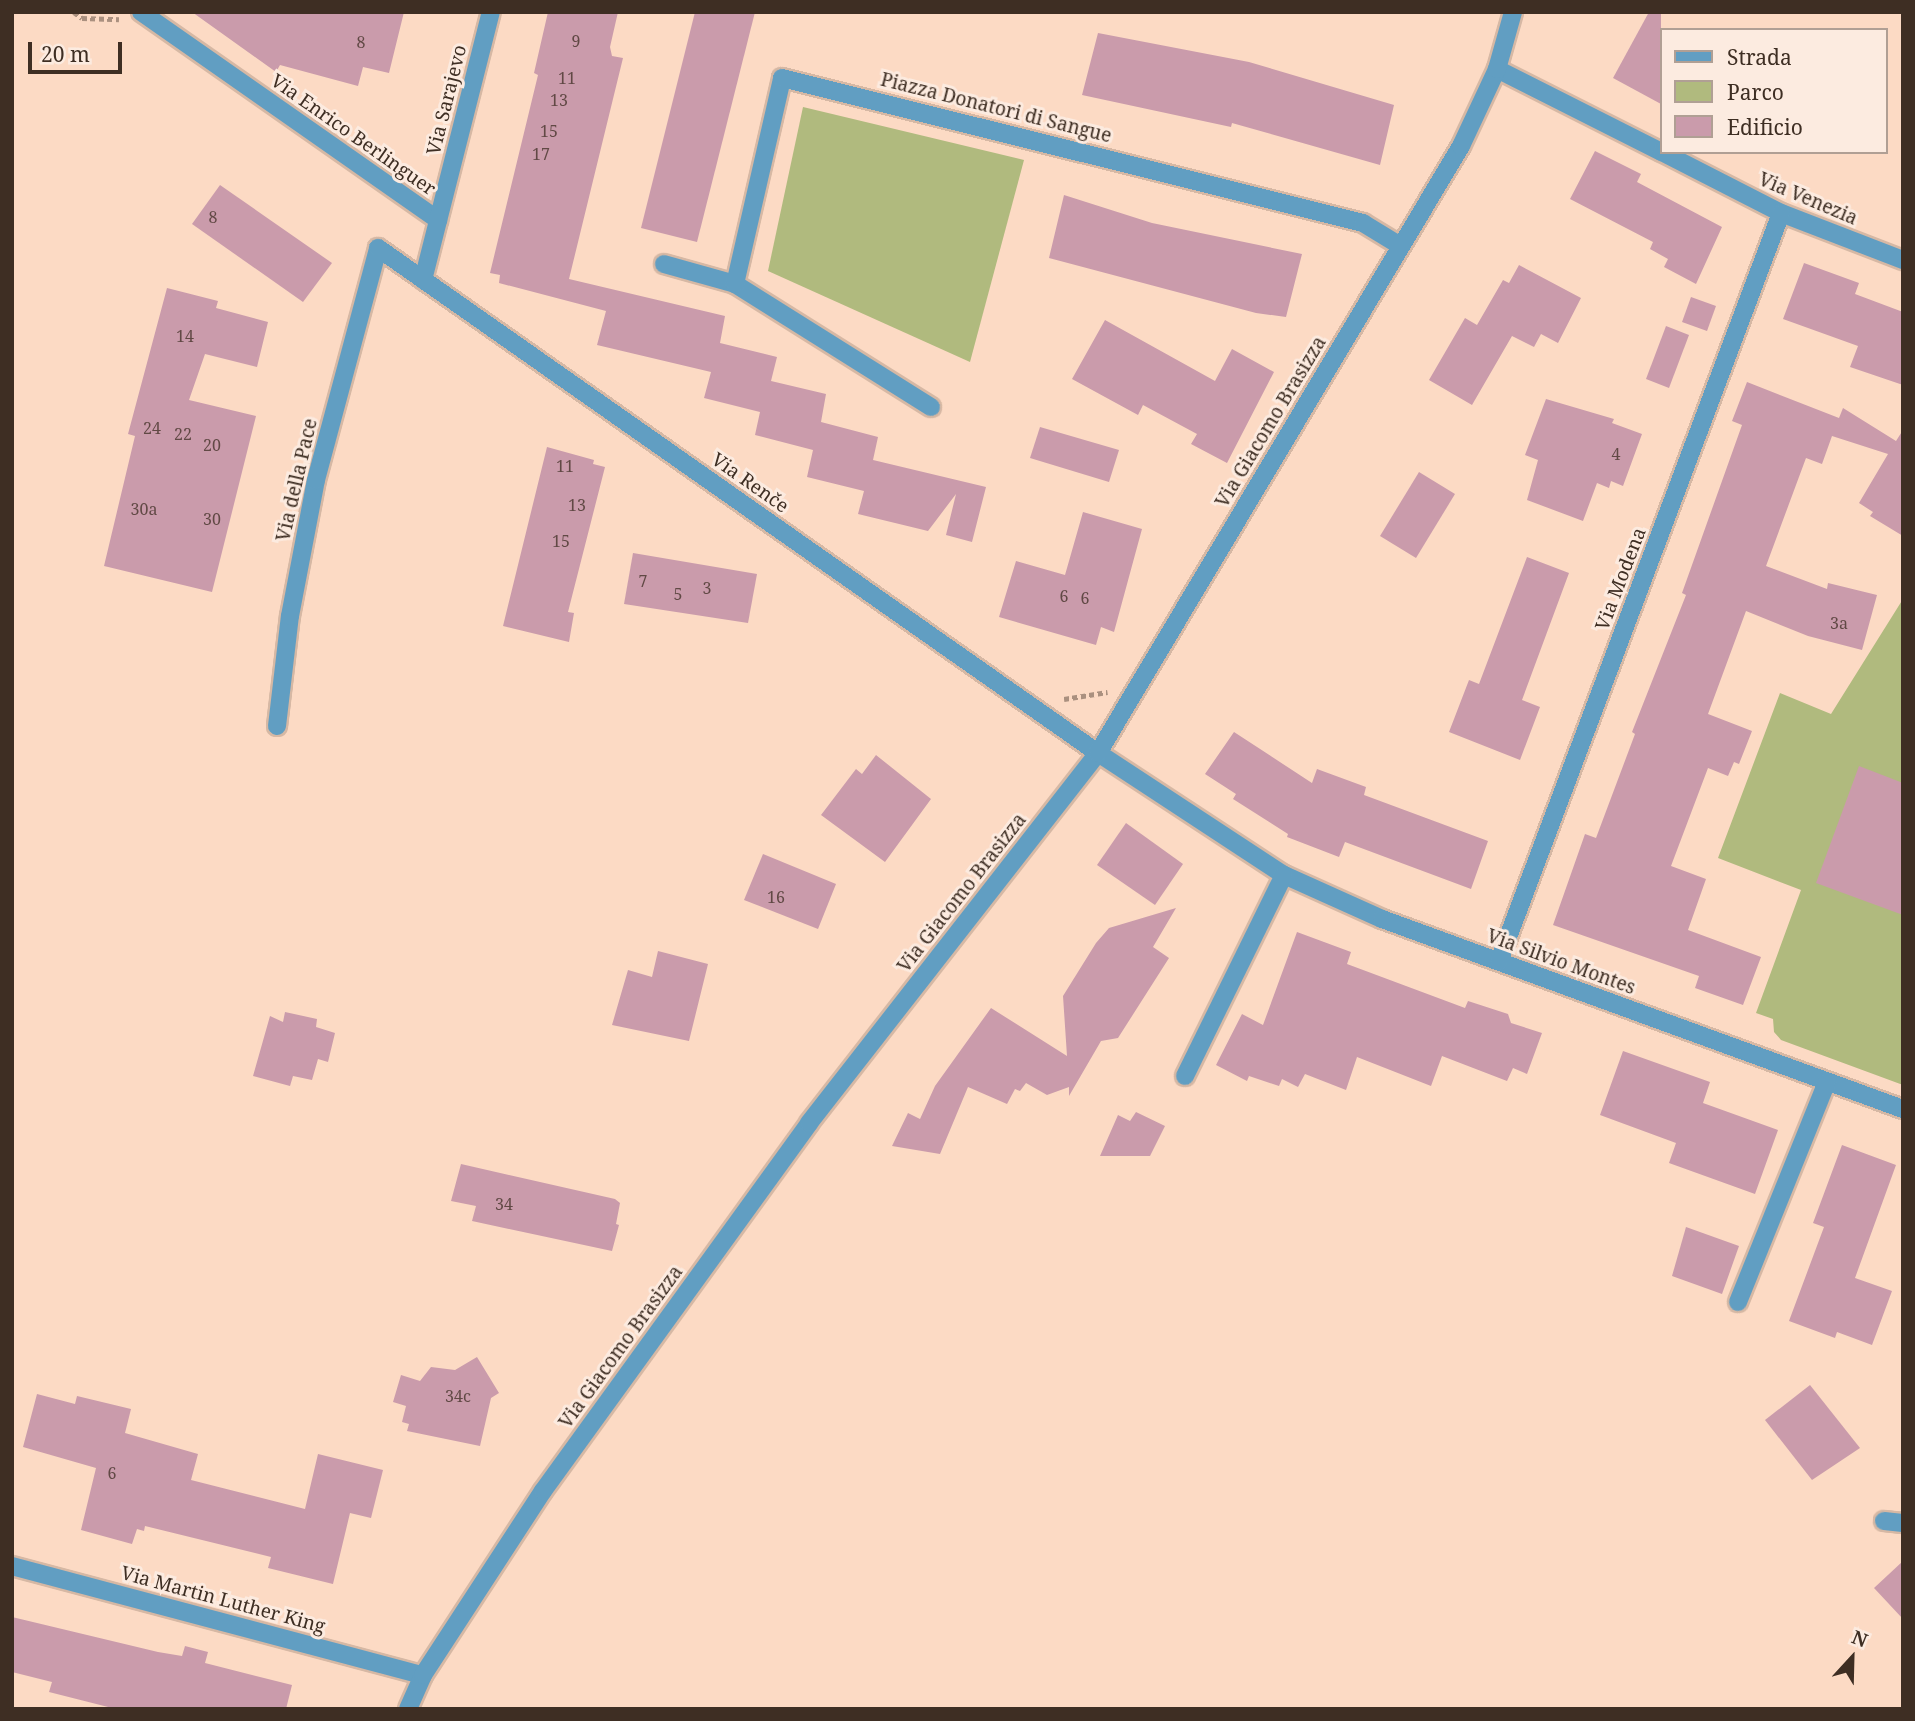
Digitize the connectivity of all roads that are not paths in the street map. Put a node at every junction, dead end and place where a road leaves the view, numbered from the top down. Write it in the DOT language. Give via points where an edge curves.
graph roads {
  1 [pos="141,12"];
  2 [pos="491,12"];
  3 [pos="1513,12"];
  4 [pos="1497,69"];
  5 [pos="1660,151"];
  6 [pos="1665,154"];
  7 [pos="1781,213"];
  8 [pos="438,220"];
  9 [pos="1399,245"];
  10 [pos="377,247"];
  11 [pos="1903,260"];
  12 [pos="664,264"];
  13 [pos="423,280"];
  14 [pos="734,284"];
  15 [pos="931,407"];
  16 [pos="277,726"];
  17 [pos="1098,753"];
  18 [pos="1284,874"];
  19 [pos="1499,961"];
  20 [pos="1185,1076"];
  21 [pos="1827,1082"];
  22 [pos="1903,1110"];
  23 [pos="1738,1302"];
  24 [pos="1884,1521"];
  25 [pos="1903,1523"];
  26 [pos="12,1566"];
  27 [pos="423,1675"];
  28 [pos="408,1709"];
  1 -- 8 [label="street, Via Enrico Berlinguer"];
  2 -- 8 [label="street, Via Sarajevo"];
  3 -- 4 [label="street, Via Giacomo Brasizza"];
  4 -- 5 [label="street, Via Venezia"];
  4 -- 9 [label="street, Via Giacomo Brasizza" via="1461,146"];
  6 -- 7 [label="street, Via Venezia"];
  7 -- 11 [label="street, Via Venezia"];
  7 -- 19 [label="street, Via Modena"];
  8 -- 13 [label="street, Via Sarajevo"];
  9 -- 14 [label="street, Piazza Donatori di Sangue" via="1363,223 782,78"];
  9 -- 17 [label="street, Via Giacomo Brasizza"];
  10 -- 13 [label="street, Via Renče"];
  10 -- 16 [label="street, Via della Pace" via="316,480 290,615"];
  12 -- 14 [label="street"];
  13 -- 17 [label="street, Via Renče"];
  14 -- 15 [label="street"];
  17 -- 18 [label="street, Via Silvio Montes"];
  17 -- 27 [label="street, Via Giacomo Brasizza" via="809,1123 543,1491"];
  18 -- 19 [label="street, Via Silvio Montes" via="1381,919"];
  18 -- 20 [label="street"];
  19 -- 21 [label="street, Via Silvio Montes"];
  21 -- 22 [label="street, Via Silvio Montes"];
  21 -- 23 [label="street"];
  24 -- 25 [label="street"];
  26 -- 27 [label="street, Via Martin Luther King"];
  27 -- 28 [label="street, Via Giacomo Brasizza"];
}
